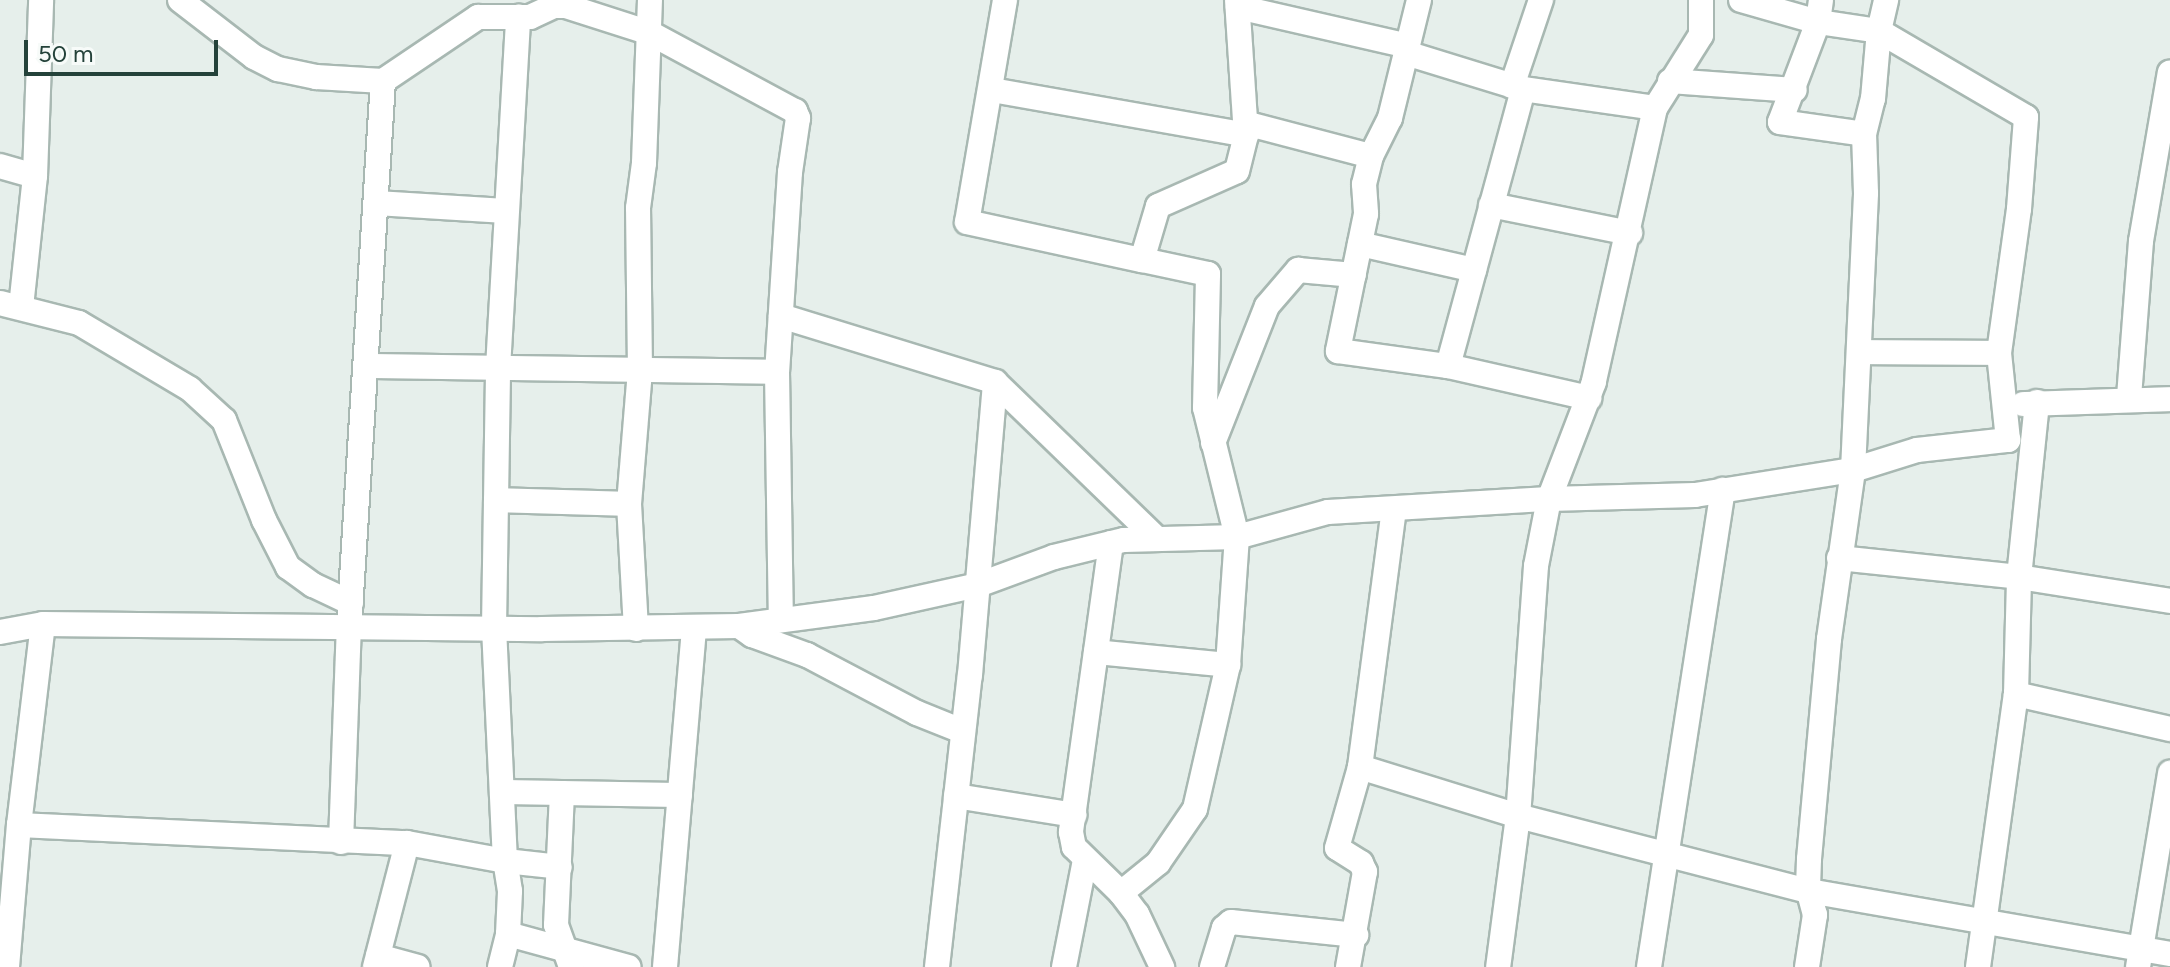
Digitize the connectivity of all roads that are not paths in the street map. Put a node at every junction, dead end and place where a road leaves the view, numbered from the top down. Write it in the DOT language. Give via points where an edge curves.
graph roads {
  1 [pos="41,0"];
  2 [pos="180,0"];
  3 [pos="650,0"];
  4 [pos="1005,0"];
  5 [pos="1419,0"];
  6 [pos="1541,0"];
  7 [pos="1701,0"];
  8 [pos="1741,0"];
  9 [pos="1886,0"];
  10 [pos="1238,4"];
  11 [pos="1820,11"];
  12 [pos="518,17"];
  13 [pos="1879,31"];
  14 [pos="650,33"];
  15 [pos="1407,49"];
  16 [pos="2170,72"];
  17 [pos="383,81"];
  18 [pos="1670,81"];
  19 [pos="1518,88"];
  20 [pos="992,90"];
  21 [pos="1795,90"];
  22 [pos="1655,108"];
  23 [pos="2167,112"];
  24 [pos="1246,129"];
  25 [pos="1864,134"];
  26 [pos="1371,156"];
  27 [pos="0,166"];
  28 [pos="35,176"];
  29 [pos="376,203"];
  30 [pos="1491,205"];
  31 [pos="506,211"];
  32 [pos="1630,233"];
  33 [pos="1360,244"];
  34 [pos="1142,260"];
  35 [pos="1474,270"];
  36 [pos="1354,275"];
  37 [pos="11,305"];
  38 [pos="781,316"];
  39 [pos="1859,352"];
  40 [pos="1999,353"];
  41 [pos="367,366"];
  42 [pos="1448,366"];
  43 [pos="498,368"];
  44 [pos="640,370"];
  45 [pos="777,372"];
  46 [pos="995,382"];
  47 [pos="2129,397"];
  48 [pos="1589,398"];
  49 [pos="2170,399"];
  50 [pos="2037,402"];
  51 [pos="2005,406"];
  52 [pos="1213,443"];
  53 [pos="1853,470"];
  54 [pos="1723,490"];
  55 [pos="1549,499"];
  56 [pos="496,500"];
  57 [pos="629,504"];
  58 [pos="1394,509"];
  59 [pos="1237,537"];
  60 [pos="1156,538"];
  61 [pos="1111,543"];
  62 [pos="1839,558"];
  63 [pos="2019,577"];
  64 [pos="978,585"];
  65 [pos="2170,601"];
  66 [pos="350,615"];
  67 [pos="781,620"];
  68 [pos="43,624"];
  69 [pos="739,626"];
  70 [pos="494,628"];
  71 [pos="636,629"];
  72 [pos="694,629"];
  73 [pos="0,632"];
  74 [pos="1096,652"];
  75 [pos="1228,665"];
  76 [pos="2016,694"];
  77 [pos="2170,729"];
  78 [pos="962,731"];
  79 [pos="1360,767"];
  80 [pos="2170,773"];
  81 [pos="502,792"];
  82 [pos="562,793"];
  83 [pos="680,795"];
  84 [pos="956,796"];
  85 [pos="1074,815"];
  86 [pos="1518,816"];
  87 [pos="19,825"];
  88 [pos="341,842"];
  89 [pos="407,843"];
  90 [pos="1667,855"];
  91 [pos="1085,860"];
  92 [pos="505,861"];
  93 [pos="560,867"];
  94 [pos="1809,891"];
  95 [pos="1121,893"];
  96 [pos="1986,921"];
  97 [pos="508,934"];
  98 [pos="1356,935"];
  99 [pos="2170,954"];
  100 [pos="2140,957"];
  101 [pos="567,958"];
  102 [pos="376,962"];
  103 [pos="7,967"];
  104 [pos="418,967"];
  105 [pos="500,967"];
  106 [pos="629,967"];
  107 [pos="665,967"];
  108 [pos="937,967"];
  109 [pos="1064,967"];
  110 [pos="1162,967"];
  111 [pos="1212,967"];
  112 [pos="1348,967"];
  113 [pos="1498,967"];
  114 [pos="1649,967"];
  115 [pos="1807,967"];
  116 [pos="1978,967"];
  1 -- 28 [label="street"];
  2 -- 17 [label="street" via="254,57 278,69"];
  3 -- 14 [label="street"];
  4 -- 20 [label="street"];
  5 -- 15 [label="street"];
  6 -- 19 [label="street"];
  7 -- 18 [label="street" via="1701,35"];
  8 -- 11 [label="street"];
  9 -- 13 [label="street"];
  10 -- 15 [label="street"];
  10 -- 24 [label="street"];
  11 -- 13 [label="street"];
  11 -- 21 [label="street"];
  12 -- 14 [label="street" via="566,6"];
  12 -- 17 [label="street" via="478,17"];
  12 -- 31 [label="street"];
  13 -- 25 [label="street"];
  13 -- 40 [label="street" via="2026,117"];
  14 -- 38 [label="street" via="795,111"];
  14 -- 44 [label="street" via="638,208"];
  15 -- 19 [label="street"];
  15 -- 26 [label="street" via="1390,118"];
  16 -- 23 [label="street"];
  17 -- 29 [label="street"];
  18 -- 21 [label="street"];
  18 -- 22 [label="street"];
  19 -- 22 [label="street"];
  19 -- 30 [label="street"];
  20 -- 24 [label="street"];
  20 -- 34 [label="street" via="967,222"];
  21 -- 25 [label="street" via="1780,122"];
  22 -- 32 [label="street"];
  23 -- 47 [label="street" via="2141,241"];
  24 -- 26 [label="street"];
  24 -- 34 [label="street" via="1237,171 1158,206"];
  25 -- 39 [label="street"];
  26 -- 33 [label="street"];
  27 -- 28 [label="street"];
  28 -- 37 [label="street"];
  29 -- 31 [label="street"];
  29 -- 41 [label="street"];
  30 -- 32 [label="street"];
  30 -- 35 [label="street"];
  31 -- 43 [label="street"];
  32 -- 48 [label="street"];
  33 -- 35 [label="street"];
  33 -- 36 [label="street"];
  34 -- 52 [label="street" via="1208,274 1205,408"];
  35 -- 42 [label="street"];
  36 -- 42 [label="street" via="1338,351"];
  36 -- 52 [label="street" via="1298,270 1267,306"];
  37 -- 66 [label="street" via="79,323 104,336 190,389 224,420 288,567"];
  38 -- 45 [label="street"];
  38 -- 46 [label="street"];
  39 -- 40 [label="street"];
  39 -- 53 [label="street"];
  40 -- 51 [label="street"];
  41 -- 43 [label="street"];
  41 -- 66 [label="street"];
  42 -- 48 [label="street"];
  43 -- 44 [label="street"];
  43 -- 56 [label="street"];
  44 -- 45 [label="street"];
  44 -- 57 [label="street"];
  45 -- 67 [label="street"];
  46 -- 60 [label="street"];
  46 -- 64 [label="street"];
  47 -- 49 [label="street"];
  47 -- 50 [label="street"];
  48 -- 55 [label="street"];
  50 -- 51 [label="street"];
  50 -- 63 [label="street"];
  51 -- 53 [label="street" via="2008,440 1917,450"];
  52 -- 59 [label="street"];
  53 -- 54 [label="street"];
  53 -- 62 [label="street"];
  54 -- 55 [label="street"];
  54 -- 90 [label="street"];
  55 -- 58 [label="street"];
  55 -- 86 [label="street" via="1536,566"];
  56 -- 57 [label="street"];
  56 -- 70 [label="street"];
  57 -- 71 [label="street"];
  58 -- 59 [label="street" via="1328,512"];
  58 -- 79 [label="street"];
  59 -- 60 [label="street"];
  59 -- 75 [label="street"];
  60 -- 61 [label="street"];
  61 -- 64 [label="street"];
  61 -- 74 [label="street"];
  62 -- 63 [label="street"];
  62 -- 94 [label="street"];
  63 -- 65 [label="street"];
  63 -- 76 [label="street"];
  64 -- 67 [label="street" via="874,608"];
  64 -- 78 [label="street"];
  66 -- 68 [label="street"];
  66 -- 70 [label="street"];
  66 -- 88 [label="street"];
  67 -- 69 [label="street"];
  68 -- 73 [label="street"];
  68 -- 87 [label="street"];
  69 -- 72 [label="street"];
  69 -- 78 [label="street"];
  70 -- 71 [label="street"];
  70 -- 81 [label="street"];
  71 -- 72 [label="street"];
  72 -- 83 [label="street"];
  74 -- 75 [label="street"];
  74 -- 85 [label="street"];
  75 -- 95 [label="street" via="1195,809 1158,863"];
  76 -- 77 [label="street"];
  76 -- 96 [label="street"];
  78 -- 84 [label="street"];
  79 -- 86 [label="street"];
  79 -- 98 [label="street" via="1337,848 1365,868"];
  80 -- 100 [label="street"];
  81 -- 82 [label="street"];
  81 -- 92 [label="street"];
  82 -- 83 [label="street"];
  82 -- 93 [label="street"];
  83 -- 107 [label="street"];
  84 -- 85 [label="street"];
  84 -- 108 [label="street"];
  85 -- 91 [label="street" via="1074,847"];
  86 -- 90 [label="street"];
  86 -- 113 [label="street"];
  87 -- 88 [label="street"];
  87 -- 103 [label="street"];
  88 -- 89 [label="street"];
  89 -- 92 [label="street"];
  89 -- 102 [label="street"];
  90 -- 94 [label="street"];
  90 -- 114 [label="street"];
  91 -- 95 [label="street"];
  91 -- 109 [label="street"];
  92 -- 93 [label="street"];
  92 -- 97 [label="street"];
  93 -- 101 [label="street" via="556,925"];
  94 -- 96 [label="street"];
  94 -- 115 [label="street" via="1815,915"];
  95 -- 110 [label="street"];
  96 -- 100 [label="street"];
  96 -- 116 [label="street"];
  97 -- 101 [label="street"];
  97 -- 105 [label="street"];
  98 -- 111 [label="street" via="1231,922 1224,928"];
  98 -- 112 [label="street"];
  99 -- 100 [label="street"];
  101 -- 106 [label="street"];
  102 -- 104 [label="street"];
}
